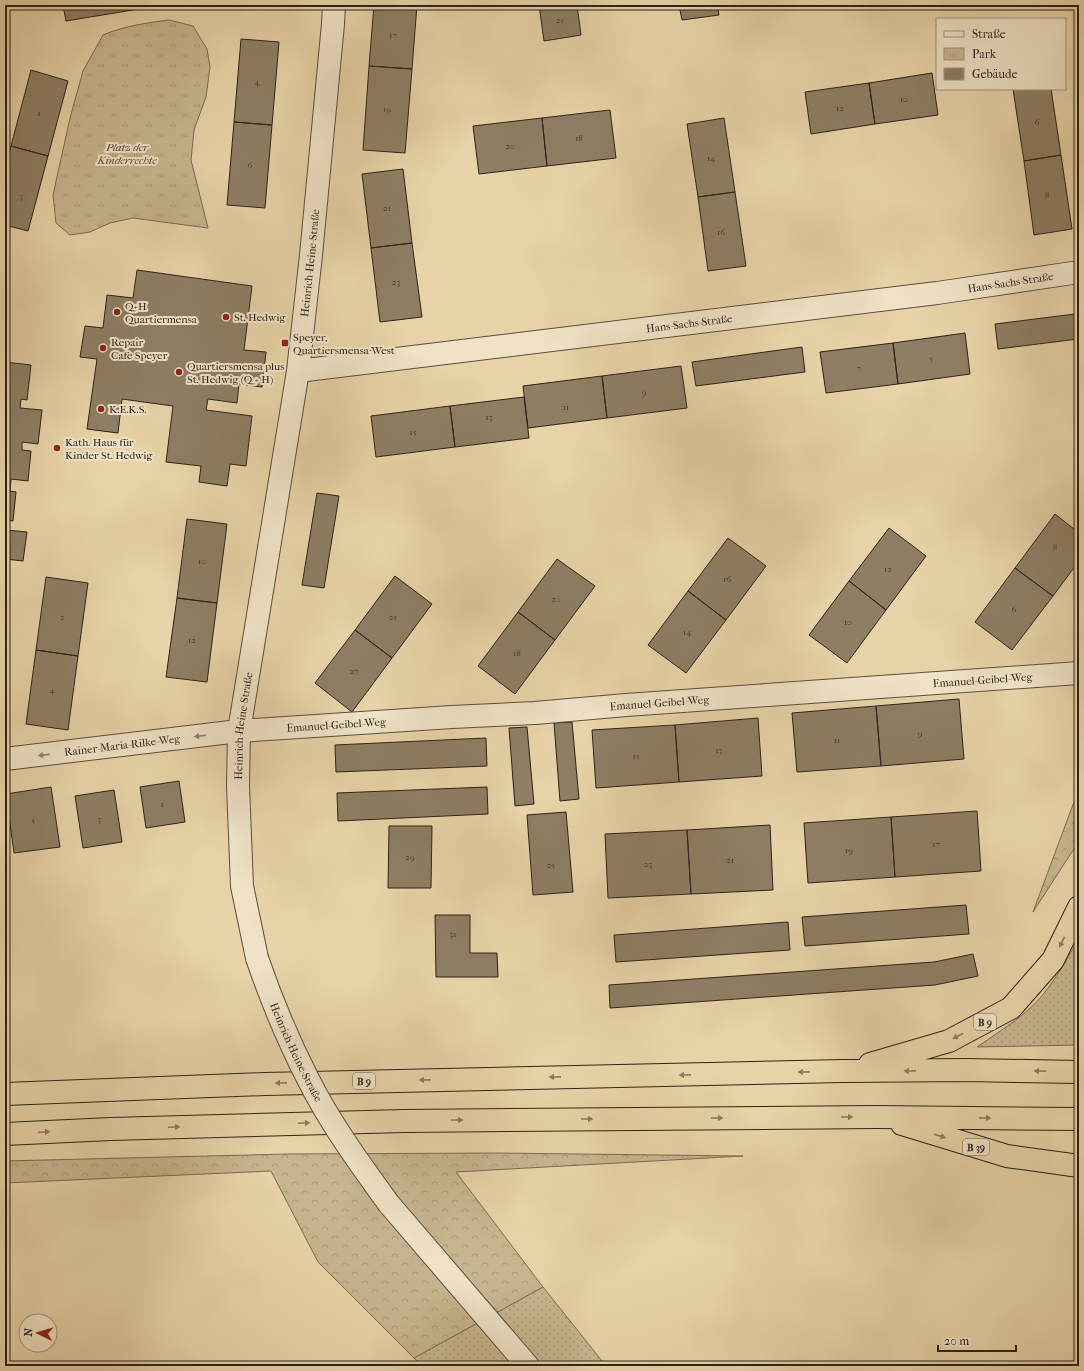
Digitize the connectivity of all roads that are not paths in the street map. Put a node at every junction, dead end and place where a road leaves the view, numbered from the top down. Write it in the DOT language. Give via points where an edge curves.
graph roads {
  1 [pos="334,5"];
  2 [pos="1079,272"];
  3 [pos="298,372"];
  4 [pos="1079,673"];
  5 [pos="239,731"];
  6 [pos="5,759"];
  7 [pos="1079,907"];
  8 [pos="843,1071"];
  9 [pos="1079,1072"];
  10 [pos="5,1094"];
  11 [pos="876,1117"];
  12 [pos="1079,1119"];
  13 [pos="5,1134"];
  14 [pos="1079,1166"];
  15 [pos="528,1366"];
  1 -- 3 [label="street, Heinrich-Heine-Straße"];
  2 -- 3 [label="street, Hans-Sachs-Straße" via="937,293"];
  3 -- 5 [label="street, Heinrich-Heine-Straße"];
  4 -- 5 [label="street, Emanuel-Geibel-Weg" via="626,704 535,713 452,716"];
  5 -- 6 [label="street, Rainer-Maria-Rilke-Weg, one-way"];
  5 -- 15 [label="street, Heinrich-Heine-Straße, bridge" via="238,786 242,886 257,958 273,1004 308,1079 358,1162 389,1204"];
  7 -- 8 [label="highway, B 9, one-way" via="1053,960 1011,1008 949,1041"];
  9 -- 8 [label="highway, B 9, one-way"];
  8 -- 10 [label="highway, B 9, one-way" via="265,1084"];
  11 -- 12 [label="highway, one-way"];
  13 -- 11 [label="highway, one-way" via="118,1128 404,1121"];
  11 -- 14 [label="highway, B 39, one-way" via="1007,1156"];
}
